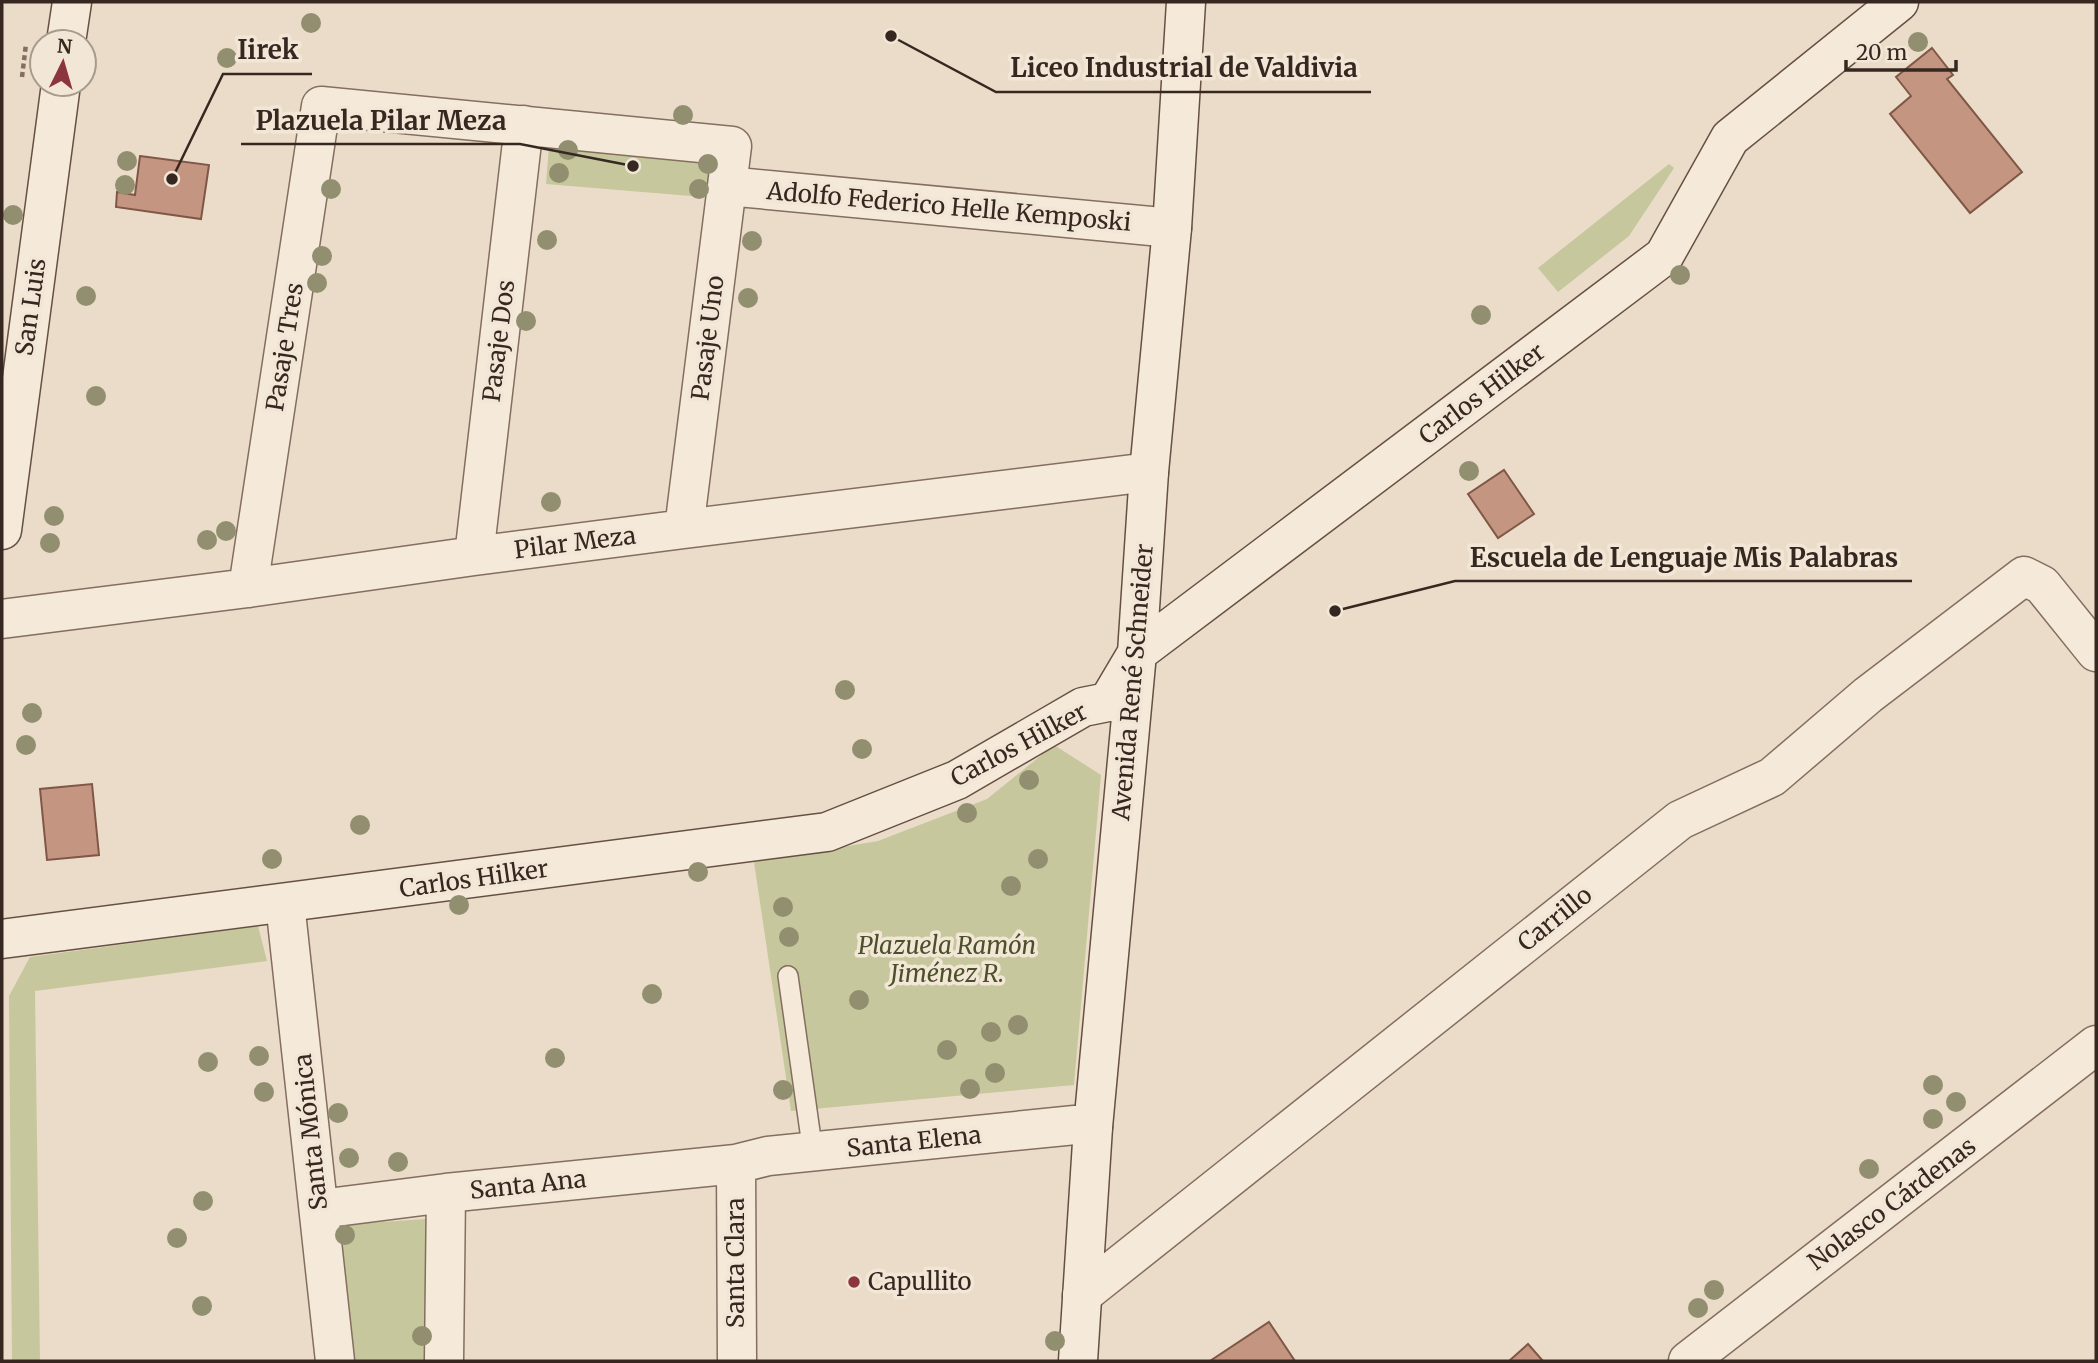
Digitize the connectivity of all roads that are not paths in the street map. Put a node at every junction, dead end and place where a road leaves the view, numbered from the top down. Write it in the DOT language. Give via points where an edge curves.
graph roads {
  1 [pos="72,2"];
  2 [pos="1186,2"];
  3 [pos="1899,2"];
  4 [pos="68,28"];
  5 [pos="59,98"];
  6 [pos="524,125"];
  7 [pos="727,186"];
  8 [pos="1171,228"];
  9 [pos="1149,472"];
  10 [pos="684,529"];
  11 [pos="2,530"];
  12 [pos="474,556"];
  13 [pos="248,588"];
  14 [pos="2,619"];
  15 [pos="2096,652"];
  16 [pos="1137,653"];
  17 [pos="285,904"];
  18 [pos="2,939"];
  19 [pos="788,976"];
  20 [pos="2096,1045"];
  21 [pos="1093,1127"];
  22 [pos="813,1153"];
  23 [pos="736,1164"];
  24 [pos="446,1193"];
  25 [pos="320,1209"];
  26 [pos="1082,1296"];
  27 [pos="335,1361"];
  28 [pos="444,1361"];
  29 [pos="737,1361"];
  30 [pos="1078,1361"];
  31 [pos="1688,1361"];
  1 -- 4 [label="street"];
  2 -- 8 [label="street, Avenida René Schneider"];
  3 -- 16 [label="street, Carlos Hilker" via="1730,138 1664,256"];
  5 -- 11 [label="street, San Luis"];
  6 -- 7 [label="street, Pasaje Uno" via="732,146"];
  6 -- 12 [label="street, Pasaje Dos"];
  6 -- 13 [label="street, Pasaje Tres" via="321,106"];
  7 -- 8 [label="street, Adolfo Federico Helle Kemposki"];
  7 -- 10 [label="street, Pasaje Uno"];
  8 -- 9 [label="street, Avenida René Schneider"];
  9 -- 10 [label="street, Pilar Meza"];
  9 -- 16 [label="street, Avenida René Schneider"];
  10 -- 12 [label="street, Pilar Meza"];
  12 -- 13 [label="street, Pilar Meza"];
  13 -- 14 [label="street, Pilar Meza"];
  15 -- 26 [label="street, Carrillo" via="2042,585 2024,576 1868,695 1772,778 1680,820"];
  16 -- 17 [label="street, Carlos Hilker" via="1108,702 1083,707 957,780 827,832"];
  16 -- 21 [label="street, Avenida René Schneider"];
  17 -- 18 [label="street, Carlos Hilker"];
  17 -- 25 [label="street, Santa Mónica"];
  19 -- 22 [label="lane"];
  20 -- 31 [label="street, Nolasco Cárdenas"];
  21 -- 22 [label="street, Santa Elena" via="1075,1125"];
  21 -- 26 [label="street, Avenida René Schneider"];
  22 -- 23 [label="street, Santa Elena"];
  23 -- 24 [label="street, Santa Ana"];
  23 -- 29 [label="street, Santa Clara"];
  24 -- 25 [label="street, Santa Ana"];
  24 -- 28 [label="street"];
  25 -- 27 [label="street, Santa Mónica"];
  26 -- 30 [label="street, Avenida René Schneider"];
}
